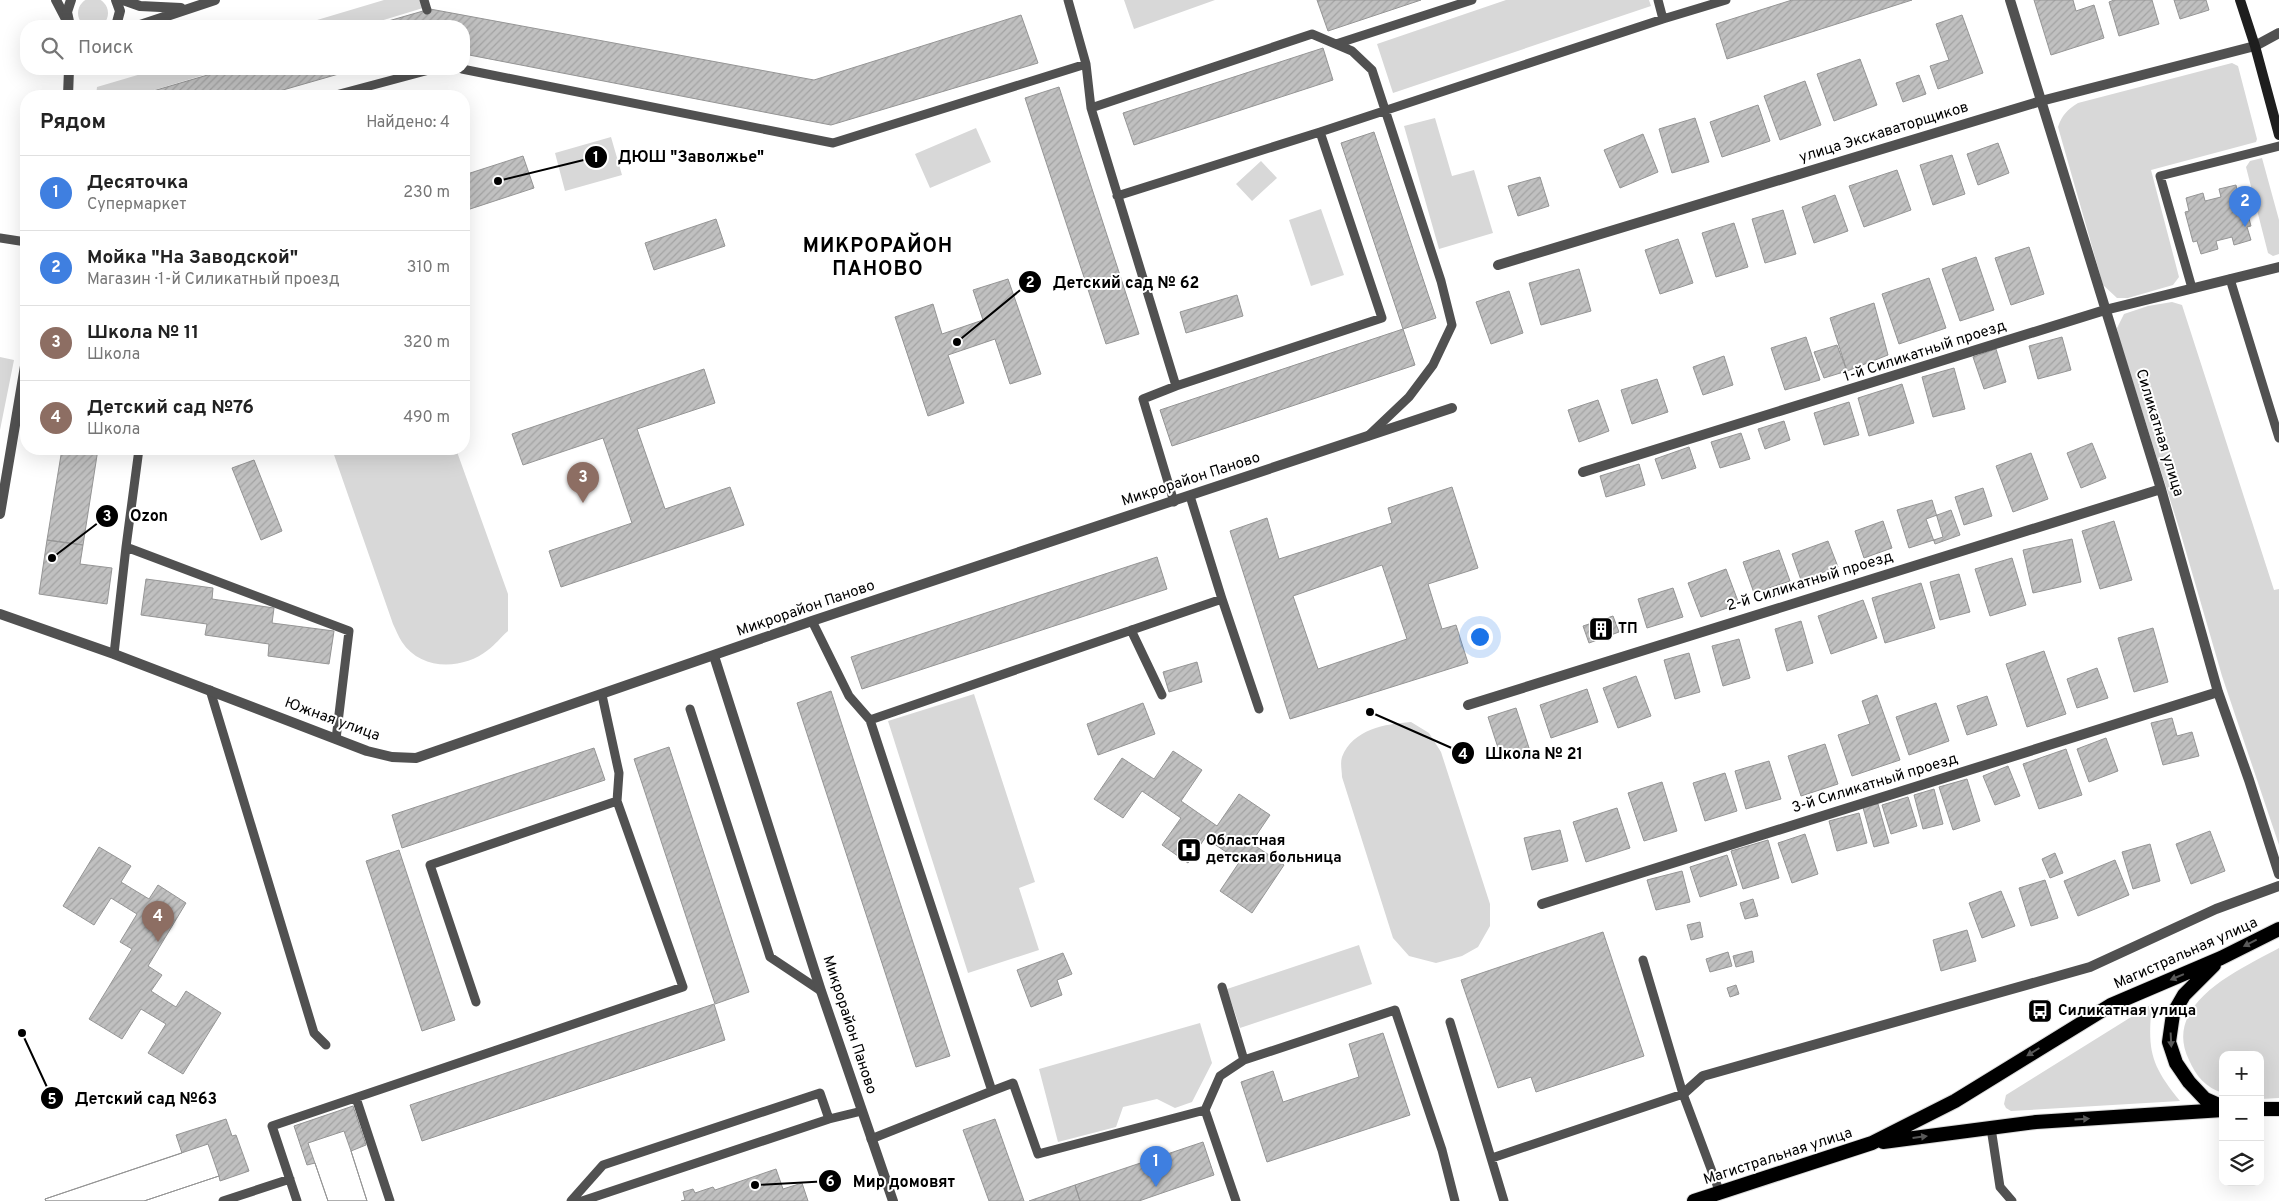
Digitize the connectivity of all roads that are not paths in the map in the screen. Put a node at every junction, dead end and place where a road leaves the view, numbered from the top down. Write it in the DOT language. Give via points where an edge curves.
graph roads {
  1 [pos="56,0"];
  2 [pos="71,0"];
  3 [pos="116,0"];
  4 [pos="123,0"];
  5 [pos="215,0"];
  6 [pos="424,0"];
  7 [pos="1068,0"];
  8 [pos="1472,0"];
  9 [pos="1658,0"];
  10 [pos="1726,0"];
  11 [pos="2010,0"];
  12 [pos="2240,0"];
  13 [pos="189,8"];
  14 [pos="427,10"];
  15 [pos="1664,19"];
  16 [pos="66,20"];
  17 [pos="68,20"];
  18 [pos="118,20"];
  19 [pos="154,20"];
  20 [pos="2279,33"];
  21 [pos="1336,44"];
  22 [pos="2255,46"];
  23 [pos="1086,64"];
  24 [pos="470,71"];
  25 [pos="69,75"];
  26 [pos="74,75"];
  27 [pos="411,75"];
  28 [pos="70,84"];
  29 [pos="69,90"];
  30 [pos="354,90"];
  31 [pos="2041,101"];
  32 [pos="1090,108"];
  33 [pos="1385,110"];
  34 [pos="1320,132"];
  35 [pos="2279,135"];
  36 [pos="2279,146"];
  37 [pos="1117,196"];
  38 [pos="0,238"];
  39 [pos="20,241"];
  40 [pos="1498,265"];
  41 [pos="2279,267"];
  42 [pos="2230,279"];
  43 [pos="2192,288"];
  44 [pos="2105,310"];
  45 [pos="1176,386"];
  46 [pos="20,396"];
  47 [pos="1452,408"];
  48 [pos="1366,438"];
  49 [pos="2279,438"];
  50 [pos="138,455"];
  51 [pos="1582,472"];
  52 [pos="2160,489"];
  53 [pos="1190,496"];
  54 [pos="1174,502"];
  55 [pos="0,514"];
  56 [pos="126,547"];
  57 [pos="1222,599"];
  58 [pos="0,614"];
  59 [pos="812,621"];
  60 [pos="1131,630"];
  61 [pos="114,654"];
  62 [pos="714,656"];
  63 [pos="210,690"];
  64 [pos="2218,692"];
  65 [pos="602,695"];
  66 [pos="1162,695"];
  67 [pos="1468,705"];
  68 [pos="690,709"];
  69 [pos="1259,709"];
  70 [pos="870,720"];
  71 [pos="336,739"];
  72 [pos="617,801"];
  73 [pos="2279,874"];
  74 [pos="2279,886"];
  75 [pos="1542,904"];
  76 [pos="2279,929"];
  77 [pos="2222,958"];
  78 [pos="1643,960"];
  79 [pos="1222,987"];
  80 [pos="822,991"];
  81 [pos="476,1002"];
  82 [pos="1450,1022"];
  83 [pos="326,1045"];
  84 [pos="1244,1060"];
  85 [pos="992,1091"];
  86 [pos="1683,1094"];
  87 [pos="356,1098"];
  88 [pos="2219,1107"];
  89 [pos="2219,1109"];
  90 [pos="2264,1109"];
  91 [pos="2279,1109"];
  92 [pos="1205,1110"];
  93 [pos="862,1111"];
  94 [pos="829,1118"];
  95 [pos="1991,1128"];
  96 [pos="871,1139"];
  97 [pos="1872,1143"];
  98 [pos="1492,1158"];
  99 [pos="290,1179"];
  100 [pos="1720,1193"];
  101 [pos="223,1201"];
  102 [pos="297,1201"];
  103 [pos="390,1201"];
  104 [pos="571,1201"];
  105 [pos="582,1201"];
  106 [pos="892,1201"];
  107 [pos="1236,1201"];
  108 [pos="1454,1201"];
  109 [pos="1504,1201"];
  110 [pos="1694,1201"];
  111 [pos="2012,1201"];
  1 -- 16 [label="street"];
  2 -- 17 [label="street"];
  3 -- 18 [label="street" via="120,11"];
  4 -- 13 [label="street" via="140,6"];
  5 -- 13 [label="street"];
  6 -- 14 [label="lane"];
  7 -- 23 [label="lane"];
  8 -- 21 [label="lane"];
  9 -- 15 [label="lane"];
  10 -- 15 [label="lane"];
  11 -- 31 [label="street, Силикатная улица"];
  12 -- 22 [label="main road"];
  13 -- 19 [label="street"];
  15 -- 33 [label="lane"];
  20 -- 22 [label="street, улица Экскаваторщиков"];
  21 -- 32 [label="lane" via="1312,34"];
  21 -- 33 [label="lane" via="1352,51 1372,70"];
  22 -- 31 [label="street, улица Экскаваторщиков"];
  22 -- 35 [label="main road"];
  23 -- 24 [label="lane" via="833,143"];
  23 -- 32 [label="lane"];
  25 -- 28 [label="street"];
  26 -- 28 [label="street"];
  27 -- 30 [label="lane"];
  28 -- 29 [label="street"];
  31 -- 40 [label="street, улица Экскаваторщиков"];
  31 -- 44 [label="street, Силикатная улица"];
  32 -- 37 [label="lane"];
  33 -- 34 [label="lane"];
  33 -- 48 [label="lane" via="1452,324 1433,365 1409,397"];
  34 -- 37 [label="lane"];
  34 -- 45 [label="lane" via="1382,318"];
  36 -- 43 [label="lane" via="2160,176"];
  37 -- 45 [label="lane"];
  38 -- 39 [label="lane"];
  41 -- 42 [label="street, 1-й Силикатный проезд"];
  42 -- 43 [label="street, 1-й Силикатный проезд"];
  42 -- 49 [label="lane"];
  43 -- 44 [label="street, 1-й Силикатный проезд"];
  44 -- 51 [label="street, 1-й Силикатный проезд"];
  44 -- 52 [label="street, Силикатная улица"];
  45 -- 54 [label="lane" via="1143,399"];
  46 -- 55 [label="street"];
  47 -- 48 [label="street, Микрорайон Паново"];
  48 -- 53 [label="street, Микрорайон Паново"];
  50 -- 56 [label="lane"];
  52 -- 64 [label="street, Силикатная улица"];
  52 -- 67 [label="street, 2-й Силикатный проезд"];
  53 -- 54 [label="street, Микрорайон Паново"];
  53 -- 57 [label="lane"];
  54 -- 59 [label="street, Микрорайон Паново"];
  56 -- 61 [label="lane"];
  56 -- 71 [label="lane" via="349,631"];
  57 -- 60 [label="lane"];
  57 -- 69 [label="lane"];
  58 -- 61 [label="street, Южная улица"];
  59 -- 62 [label="street, Микрорайон Паново"];
  59 -- 70 [label="lane" via="849,696"];
  60 -- 66 [label="lane"];
  60 -- 70 [label="lane"];
  61 -- 63 [label="street, Южная улица"];
  62 -- 65 [label="street, Южная улица"];
  62 -- 80 [label="street, Микрорайон Паново"];
  63 -- 71 [label="street, Южная улица"];
  63 -- 83 [label="lane" via="314,1033"];
  64 -- 73 [label="street, Силикатная улица"];
  64 -- 75 [label="street, 3-й Силикатный проезд"];
  65 -- 71 [label="street, Южная улица" via="416,758 392,757"];
  65 -- 72 [label="lane" via="619,773"];
  68 -- 80 [label="lane" via="770,957"];
  70 -- 85 [label="lane"];
  72 -- 81 [label="lane" via="430,865"];
  72 -- 87 [label="lane" via="683,987"];
  74 -- 86 [label="street" via="2216,909 2090,967 1703,1076"];
  76 -- 77 [label="highway, Магистральная улица, one-way"];
  77 -- 88 [label="highway, one-way" via="2184,995 2172,1014 2169,1042 2176,1063 2189,1082 2205,1099"];
  77 -- 97 [label="highway, Магистральная улица, one-way" via="2111,1005 1955,1101"];
  78 -- 86 [label="lane"];
  79 -- 84 [label="lane"];
  80 -- 93 [label="street, Микрорайон Паново"];
  82 -- 98 [label="lane"];
  84 -- 92 [label="lane" via="1220,1076"];
  84 -- 108 [label="lane" via="1395,1010 1442,1150"];
  85 -- 92 [label="lane" via="1013,1083 1038,1154"];
  85 -- 96 [label="lane"];
  86 -- 98 [label="lane"];
  86 -- 100 [label="lane"];
  87 -- 99 [label="lane" via="272,1126"];
  87 -- 103 [label="lane"];
  95 -- 89 [label="highway, Магистральная улица, one-way"];
  90 -- 91 [label="highway"];
  92 -- 107 [label="lane"];
  93 -- 94 [label="lane"];
  93 -- 96 [label="street, Микрорайон Паново"];
  94 -- 104 [label="lane" via="820,1093 603,1165"];
  94 -- 105 [label="lane"];
  97 -- 95 [label="highway, Магистральная улица, one-way"];
  95 -- 111 [label="lane" via="2000,1187"];
  96 -- 106 [label="street, Микрорайон Паново"];
  97 -- 100 [label="highway, Магистральная улица"];
  98 -- 109 [label="lane"];
  99 -- 101 [label="lane"];
  99 -- 102 [label="lane"];
  100 -- 110 [label="highway, Магистральная улица"];
}
